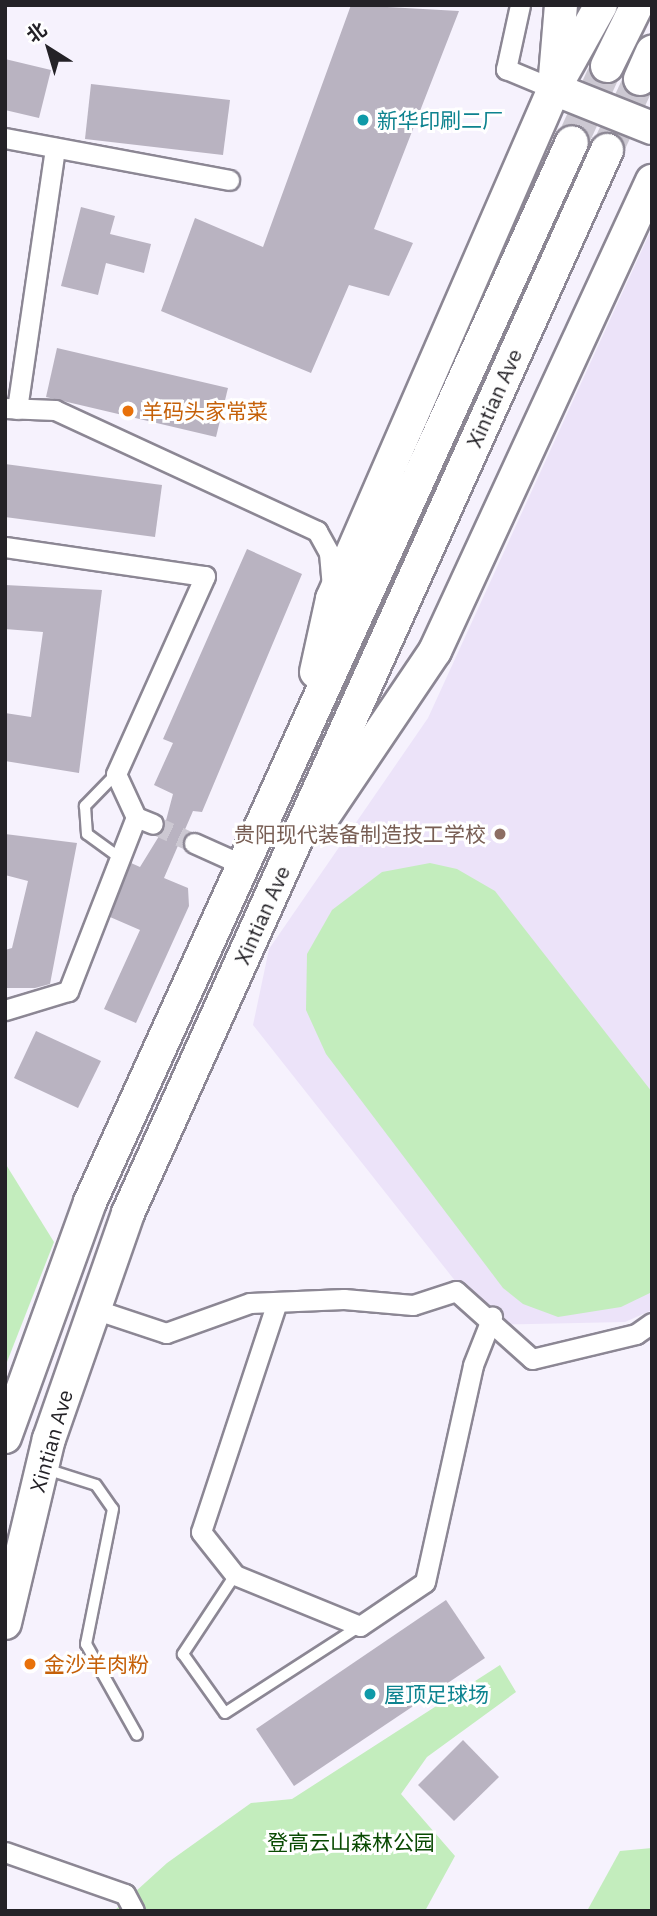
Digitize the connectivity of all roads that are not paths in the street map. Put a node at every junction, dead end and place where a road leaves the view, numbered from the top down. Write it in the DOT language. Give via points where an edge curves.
graph roads {
  1 [pos="520,5"];
  2 [pos="561,5"];
  3 [pos="601,5"];
  4 [pos="637,5"];
  5 [pos="607,66"];
  6 [pos="554,89"];
  7 [pos="652,128"];
  8 [pos="5,138"];
  9 [pos="572,142"];
  10 [pos="55,148"];
  11 [pos="607,150"];
  12 [pos="229,180"];
  13 [pos="652,181"];
  14 [pos="11,408"];
  15 [pos="5,547"];
  16 [pos="332,599"];
  17 [pos="303,734"];
  18 [pos="116,774"];
  19 [pos="194,843"];
  20 [pos="117,856"];
  21 [pos="243,865"];
  22 [pos="270,897"];
  23 [pos="5,1010"];
  24 [pos="277,1302"];
  25 [pos="94,1308"];
  26 [pos="492,1317"];
  27 [pos="652,1323"];
  28 [pos="5,1437"];
  29 [pos="42,1468"];
  30 [pos="235,1575"];
  31 [pos="5,1623"];
  32 [pos="360,1626"];
  33 [pos="137,1735"];
  34 [pos="5,1852"];
  35 [pos="134,1911"];
  1 -- 6 [label="street" via="506,69"];
  2 -- 6 [label="main road"];
  3 -- 6 [label="main road"];
  4 -- 5 [label="main road"];
  6 -- 7 [label="main road"];
  6 -- 16 [label="main road"];
  8 -- 10 [label="street"];
  9 -- 17 [label="main road, Xintian Ave"];
  10 -- 12 [label="street"];
  10 -- 14 [label="street"];
  11 -- 22 [label="main road, Xintian Ave"];
  13 -- 22 [label="main road" via="435,651"];
  14 -- 16 [label="street" via="55,410 317,531 329,553"];
  15 -- 18 [label="street" via="205,576"];
  16 -- 17 [label="main road"];
  17 -- 21 [label="main road, Xintian Ave"];
  18 -- 20 [label="street" via="145,821"];
  18 -- 20 [label="lane" via="85,806 87,834"];
  19 -- 21 [label="street"];
  20 -- 23 [label="street" via="68,991"];
  21 -- 28 [label="main road, Xintian Ave" via="90,1202"];
  22 -- 25 [label="main road, Xintian Ave" via="128,1213"];
  24 -- 25 [label="street" via="250,1303 166,1333"];
  24 -- 26 [label="street" via="412,1305 456,1291"];
  24 -- 30 [label="street" via="201,1532"];
  25 -- 29 [label="main road, Xintian Ave"];
  26 -- 27 [label="street" via="533,1359 636,1334"];
  26 -- 32 [label="street" via="473,1365 425,1582"];
  29 -- 31 [label="main road, Xintian Ave"];
  29 -- 33 [label="lane" via="96,1485 113,1509 86,1644"];
  30 -- 32 [label="street"];
  30 -- 32 [label="lane" via="183,1654 225,1713"];
  34 -- 35 [label="street" via="125,1894"];
}
